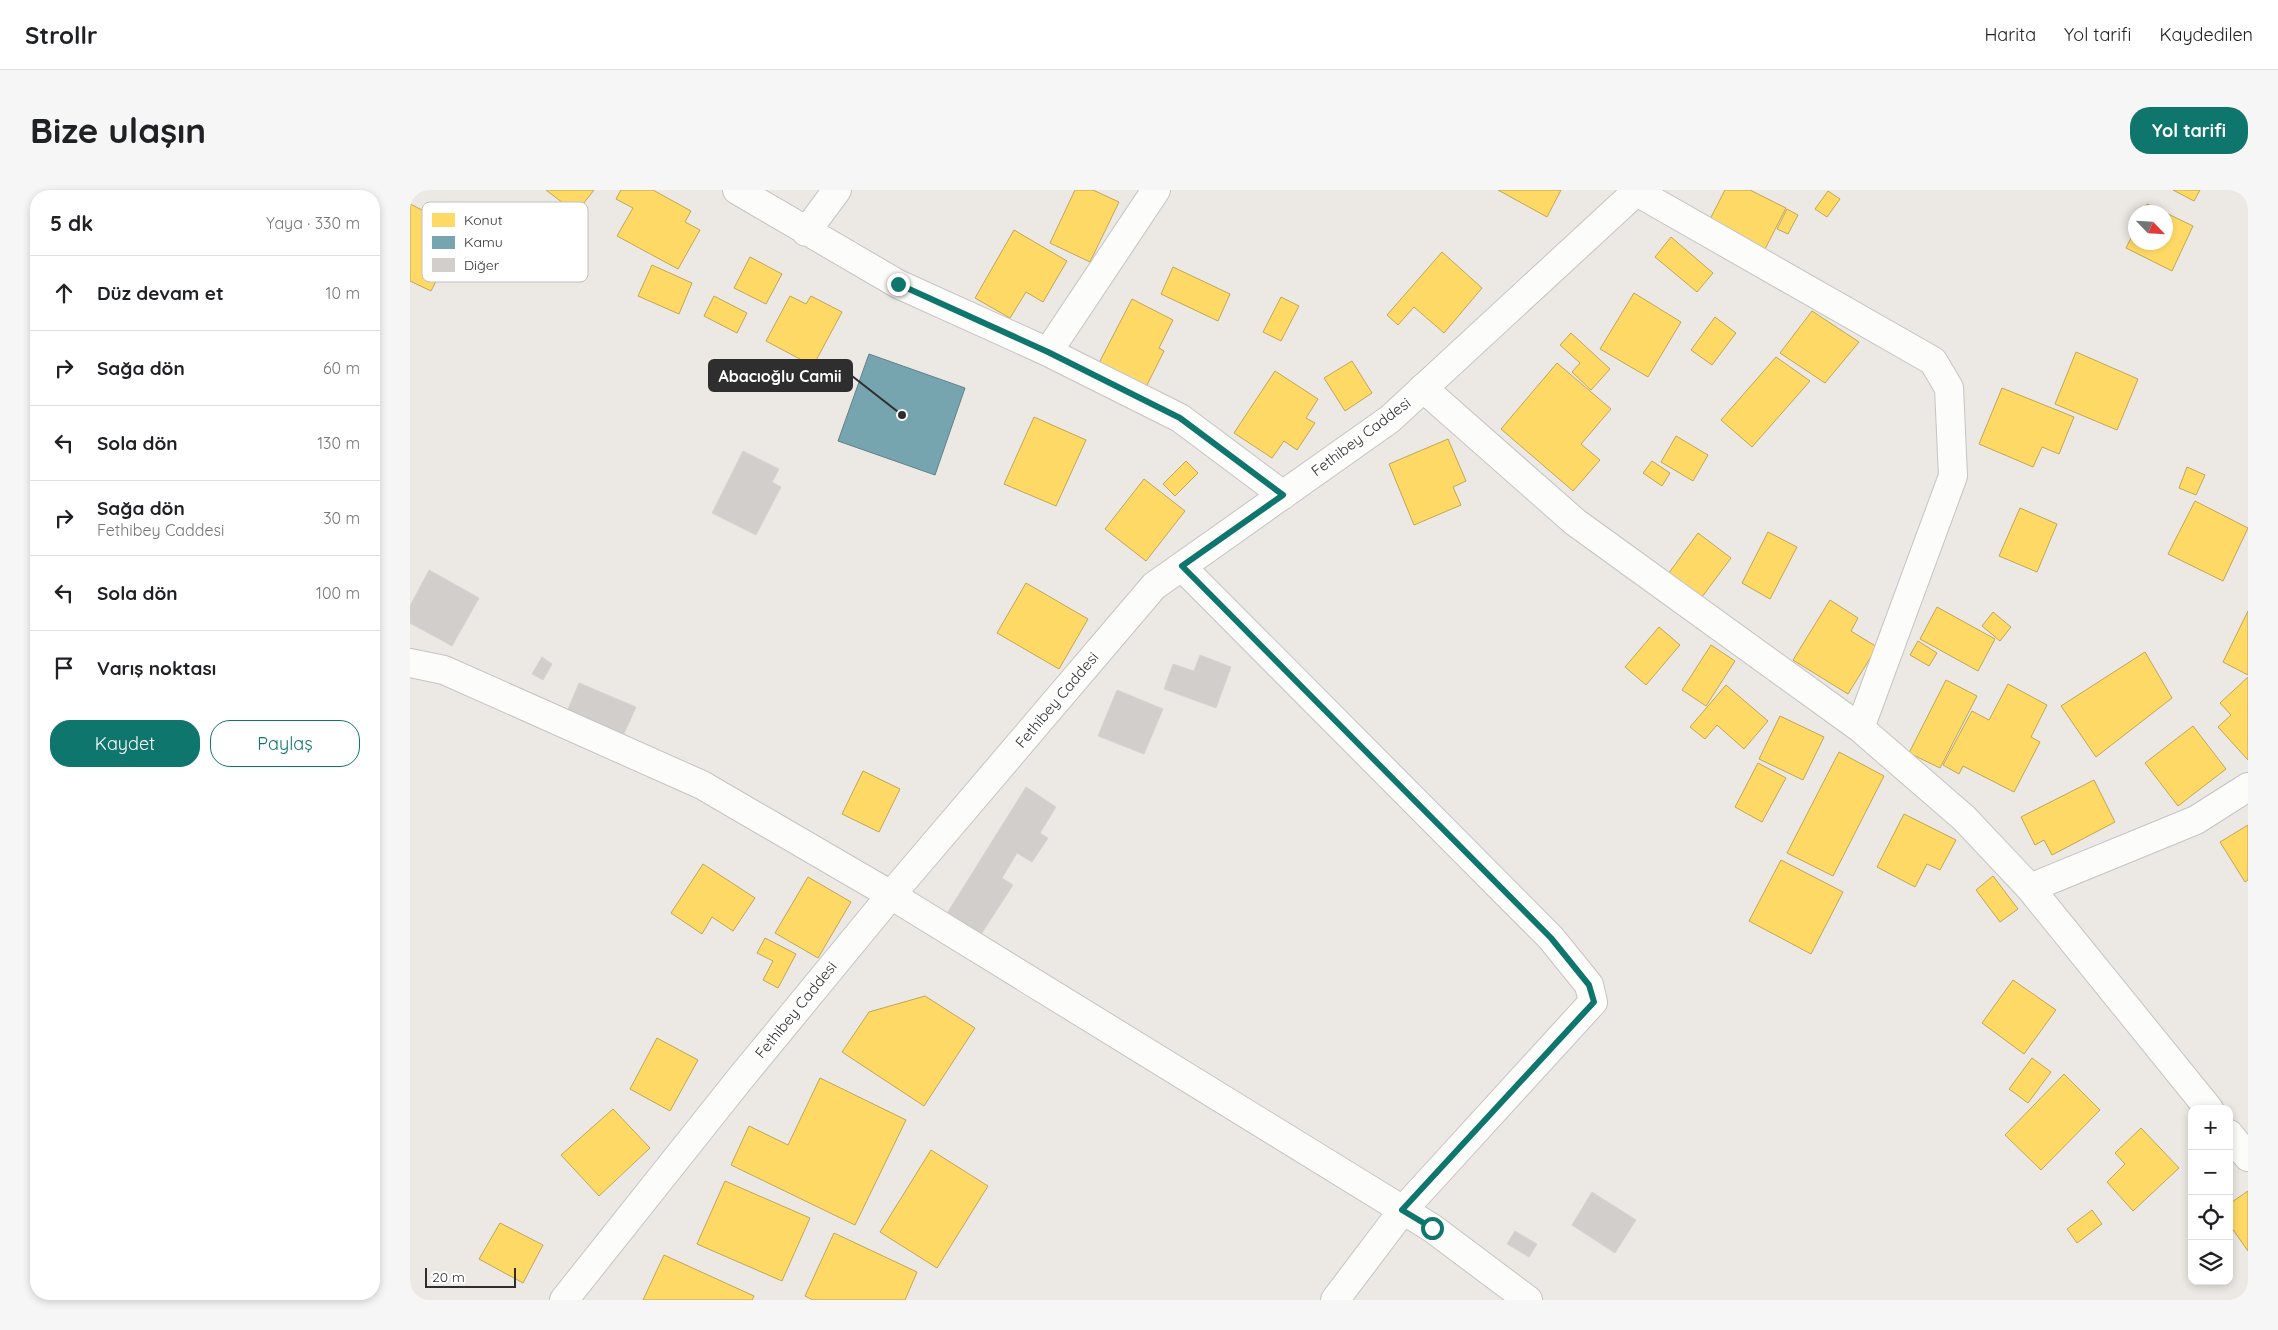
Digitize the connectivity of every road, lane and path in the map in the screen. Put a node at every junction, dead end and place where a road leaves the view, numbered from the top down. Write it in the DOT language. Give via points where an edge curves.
graph roads {
  1 [pos="737,190"];
  2 [pos="838,190"];
  3 [pos="1156,190"];
  4 [pos="1638,191"];
  5 [pos="806,232"];
  6 [pos="1048,352"];
  7 [pos="1423,388"];
  8 [pos="1283,495"];
  9 [pos="1182,566"];
  10 [pos="410,663"];
  11 [pos="1860,728"];
  12 [pos="2248,787"];
  13 [pos="2030,888"];
  14 [pos="891,895"];
  15 [pos="2206,1105"];
  16 [pos="2233,1139"];
  17 [pos="2248,1157"];
  18 [pos="1402,1210"];
  19 [pos="565,1300"];
  20 [pos="1335,1300"];
  21 [pos="1528,1300"];
  1 -- 5 [label="street"];
  2 -- 5 [label="street"];
  3 -- 6 [label="street"];
  4 -- 7 [label="street, Fethibey Caddesi"];
  4 -- 11 [label="street" via="1933,361 1949,388 1953,476"];
  5 -- 6 [label="street" via="898,284"];
  6 -- 8 [label="street" via="1180,418"];
  7 -- 8 [label="street, Fethibey Caddesi" via="1390,419"];
  7 -- 11 [label="street" via="1575,522"];
  8 -- 9 [label="street, Fethibey Caddesi"];
  9 -- 14 [label="street, Fethibey Caddesi" via="1154,586"];
  9 -- 18 [label="street" via="1551,938 1589,985 1594,1002"];
  10 -- 14 [label="street" via="444,670 702,786"];
  11 -- 13 [label="street" via="1964,818"];
  12 -- 13 [label="street" via="2196,820"];
  13 -- 15 [label="street"];
  14 -- 18 [label="street"];
  14 -- 19 [label="street, Fethibey Caddesi" via="738,1080"];
  16 -- 17 [label="street"];
  18 -- 20 [label="street"];
  18 -- 21 [label="street" via="1432,1228"];
}
